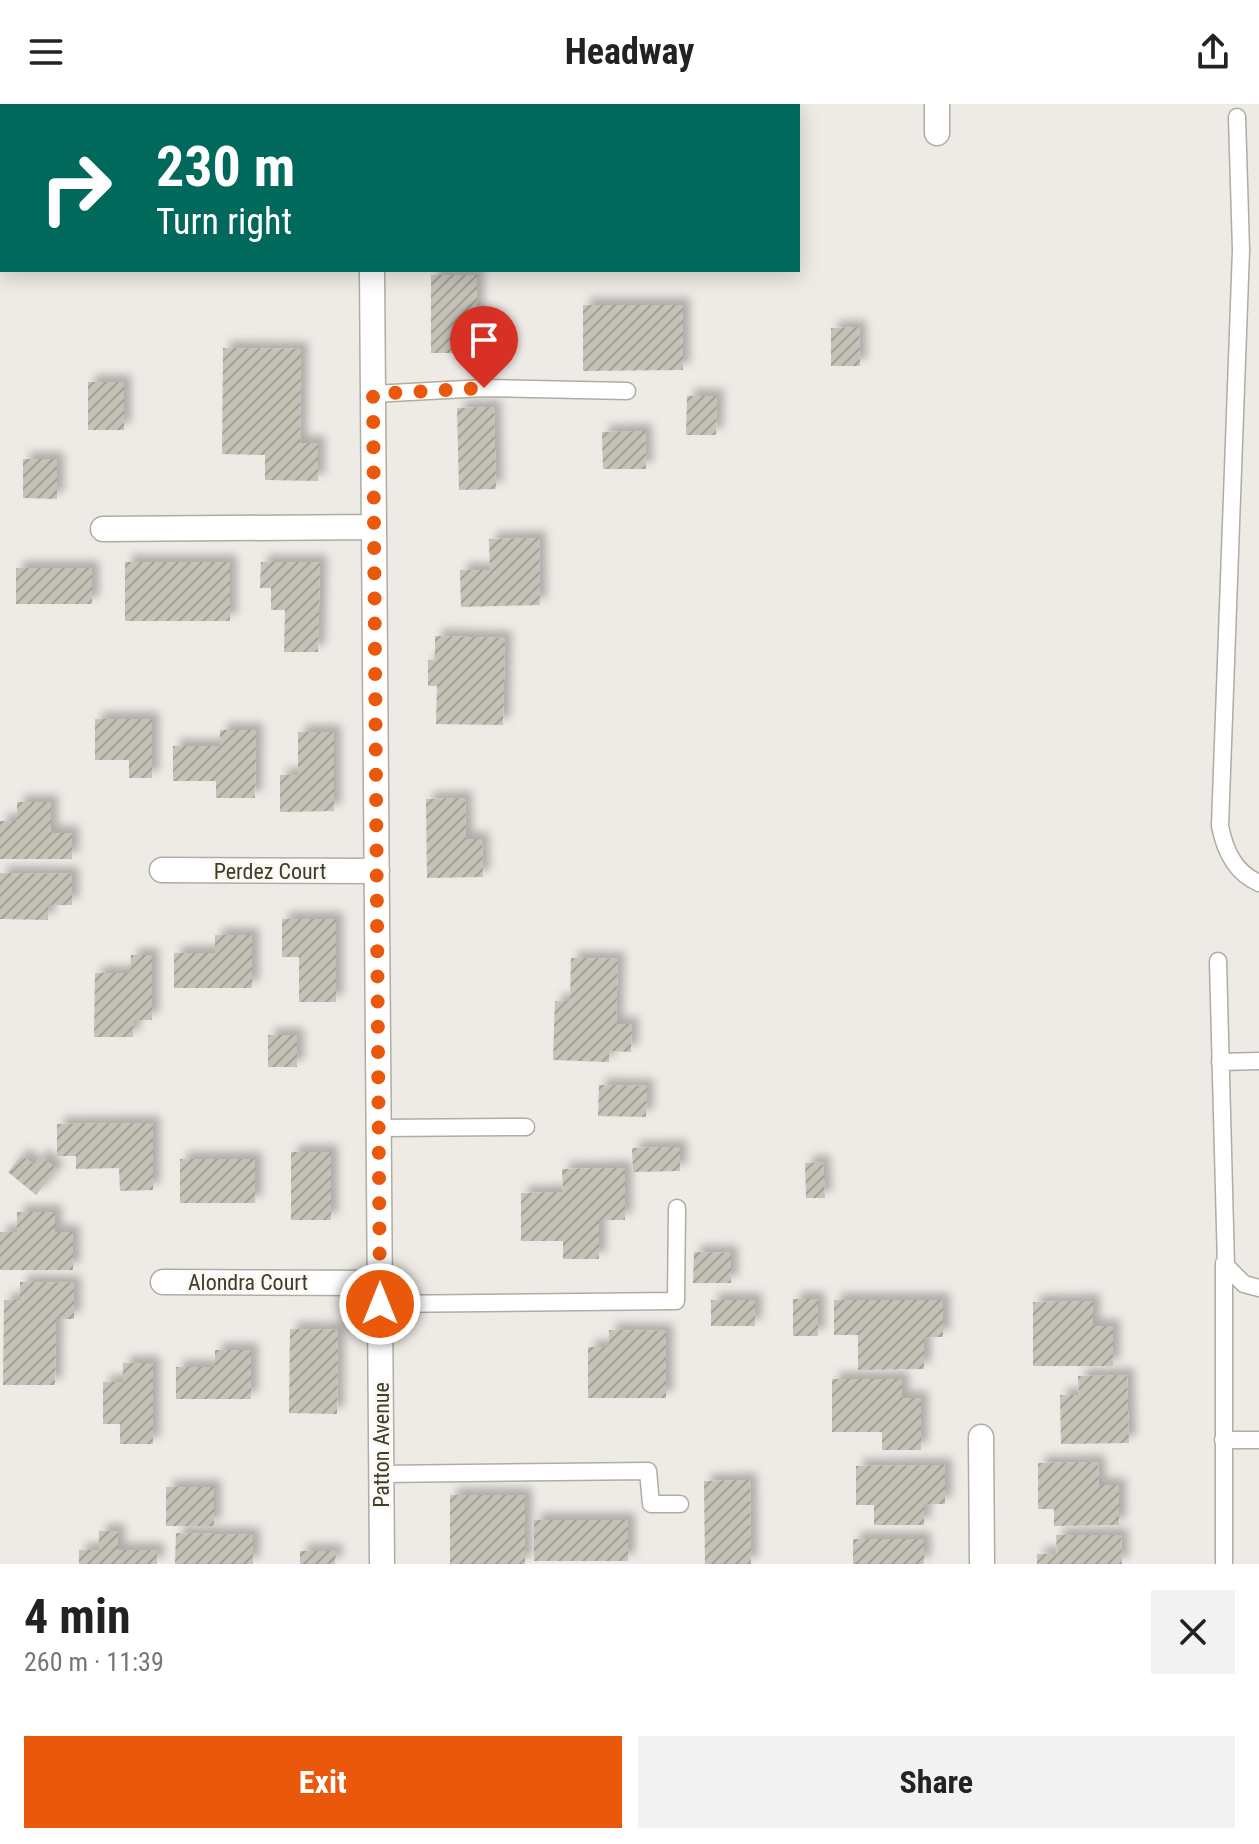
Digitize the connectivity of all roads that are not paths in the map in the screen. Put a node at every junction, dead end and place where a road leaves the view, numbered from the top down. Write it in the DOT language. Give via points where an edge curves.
graph roads {
  1 [pos="937,104"];
  2 [pos="1237,117"];
  3 [pos="937,133"];
  4 [pos="1241,250"];
  5 [pos="1259,250"];
  6 [pos="372,272"];
  7 [pos="627,391"];
  8 [pos="373,394"];
  9 [pos="374,527"];
  10 [pos="103,529"];
  11 [pos="162,870"];
  12 [pos="377,871"];
  13 [pos="1259,883"];
  14 [pos="1218,961"];
  15 [pos="1259,1061"];
  16 [pos="1220,1062"];
  17 [pos="526,1127"];
  18 [pos="379,1128"];
  19 [pos="677,1208"];
  20 [pos="1224,1221"];
  21 [pos="163,1282"];
  22 [pos="1259,1288"];
  23 [pos="380,1293"];
  24 [pos="981,1437"];
  25 [pos="1223,1440"];
  26 [pos="1259,1440"];
  27 [pos="381,1474"];
  28 [pos="680,1504"];
  29 [pos="382,1564"];
  30 [pos="982,1564"];
  31 [pos="1224,1564"];
  1 -- 3 [label="street"];
  2 -- 4 [label="lane"];
  4 -- 5 [label="lane"];
  4 -- 13 [label="lane" via="1220,826 1224,847 1237,868"];
  6 -- 8 [label="street, Patton Avenue"];
  7 -- 8 [label="lane" via="484,388"];
  8 -- 9 [label="street, Patton Avenue"];
  9 -- 10 [label="street"];
  9 -- 12 [label="street, Patton Avenue"];
  11 -- 12 [label="street, Perdez Court"];
  12 -- 18 [label="street, Patton Avenue"];
  14 -- 16 [label="lane"];
  15 -- 16 [label="lane"];
  16 -- 20 [label="lane"];
  17 -- 18 [label="lane"];
  18 -- 23 [label="street, Patton Avenue"];
  19 -- 23 [label="lane" via="676,1301"];
  20 -- 22 [label="lane" via="1226,1266 1244,1284"];
  20 -- 25 [label="lane"];
  21 -- 23 [label="street, Alondra Court"];
  23 -- 27 [label="street, Patton Avenue"];
  24 -- 30 [label="street"];
  25 -- 26 [label="lane"];
  25 -- 31 [label="lane"];
  27 -- 28 [label="lane" via="648,1471 651,1504"];
  27 -- 29 [label="street, Patton Avenue"];
}
